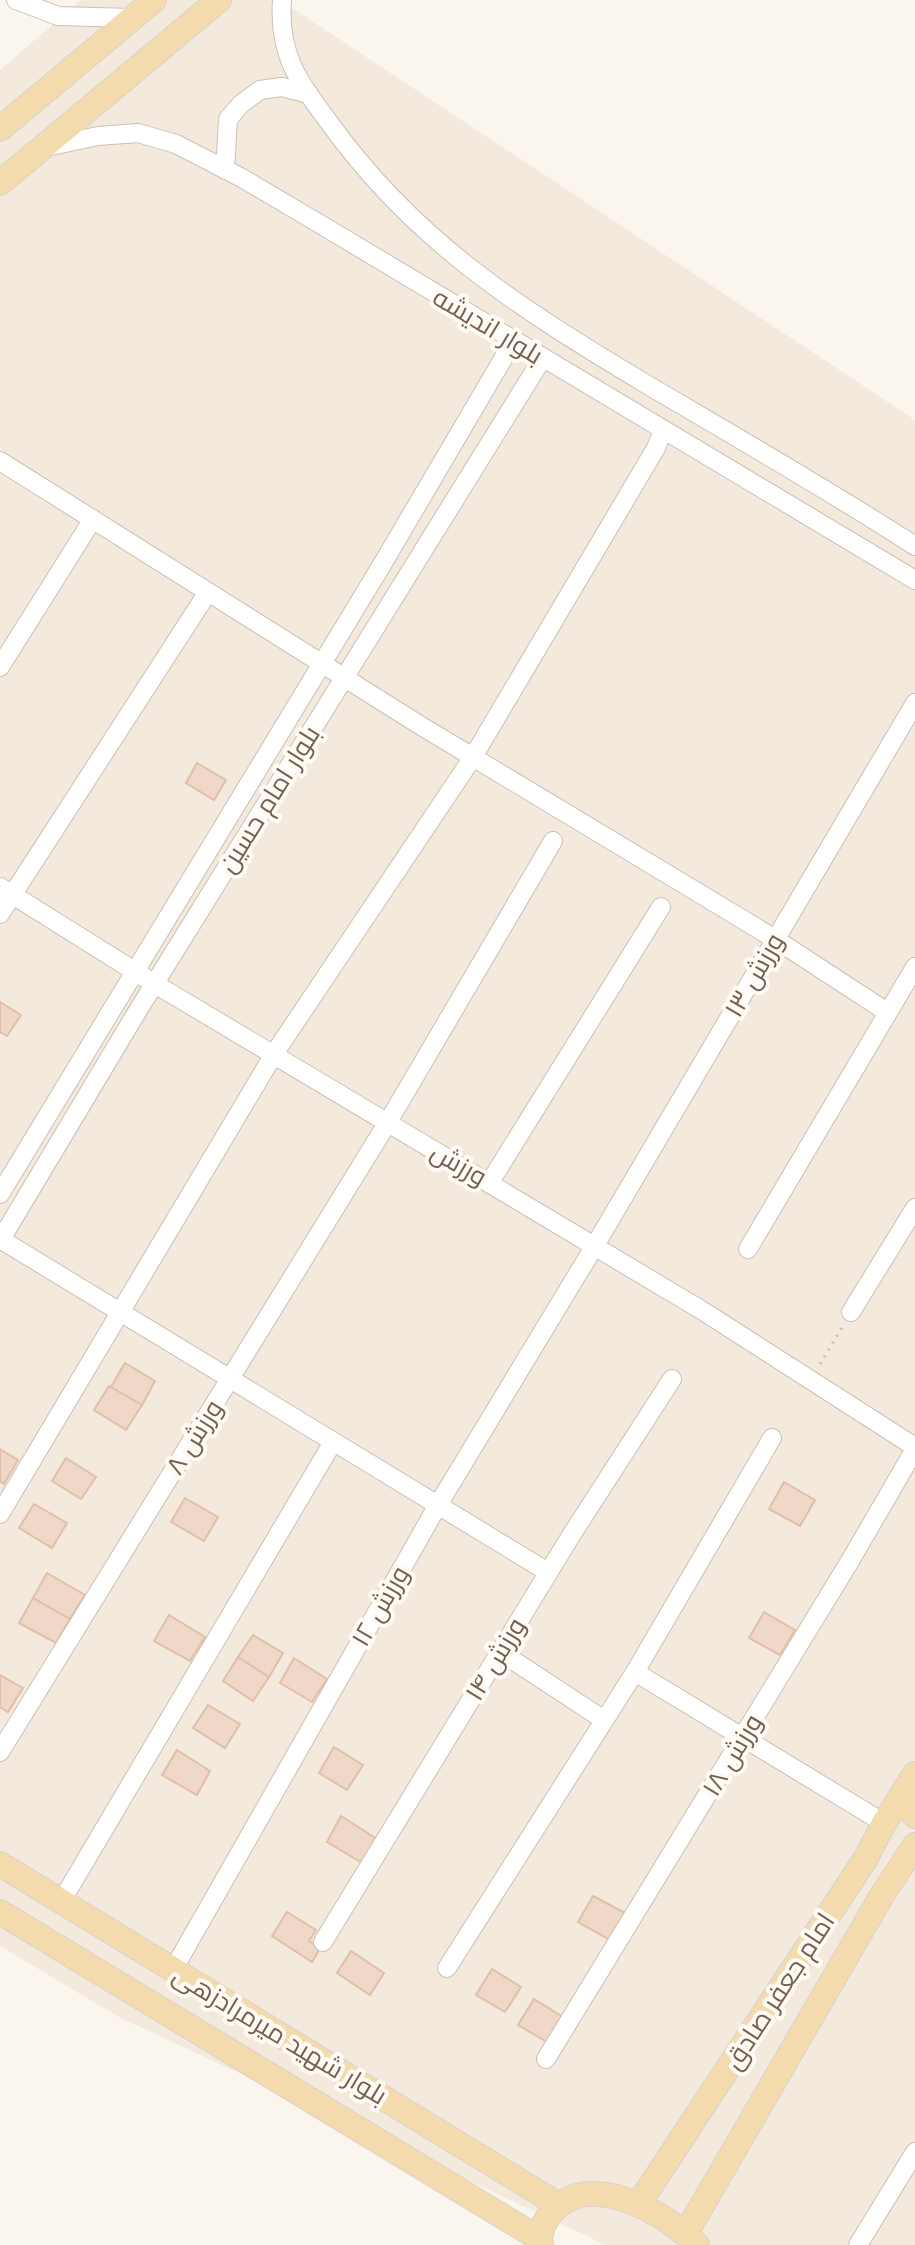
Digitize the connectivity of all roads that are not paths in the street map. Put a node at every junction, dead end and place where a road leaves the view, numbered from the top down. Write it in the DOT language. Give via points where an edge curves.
graph roads {
  1 [pos="16,0"];
  2 [pos="154,0"];
  3 [pos="219,0"];
  4 [pos="282,0"];
  5 [pos="132,18"];
  6 [pos="309,94"];
  7 [pos="0,129"];
  8 [pos="43,147"];
  9 [pos="225,170"];
  10 [pos="0,183"];
  11 [pos="513,342"];
  12 [pos="542,359"];
  13 [pos="663,430"];
  14 [pos="0,461"];
  15 [pos="93,519"];
  16 [pos="915,546"];
  17 [pos="915,580"];
  18 [pos="208,592"];
  19 [pos="322,664"];
  20 [pos="0,667"];
  21 [pos="344,677"];
  22 [pos="915,703"];
  23 [pos="473,757"];
  24 [pos="553,841"];
  25 [pos="6,890"];
  26 [pos="661,907"];
  27 [pos="0,914"];
  28 [pos="775,939"];
  29 [pos="915,967"];
  30 [pos="135,971"];
  31 [pos="155,984"];
  32 [pos="887,1012"];
  33 [pos="274,1054"];
  34 [pos="388,1122"];
  35 [pos="490,1182"];
  36 [pos="0,1194"];
  37 [pos="915,1208"];
  38 [pos="0,1240"];
  39 [pos="594,1247"];
  40 [pos="748,1249"];
  41 [pos="120,1312"];
  42 [pos="851,1312"];
  43 [pos="230,1379"];
  44 [pos="672,1379"];
  45 [pos="772,1438"];
  46 [pos="333,1442"];
  47 [pos="915,1448"];
  48 [pos="438,1505"];
  49 [pos="0,1514"];
  50 [pos="548,1572"];
  51 [pos="499,1651"];
  52 [pos="635,1672"];
  53 [pos="604,1720"];
  54 [pos="743,1735"];
  55 [pos="0,1752"];
  56 [pos="915,1774"];
  57 [pos="915,1791"];
  58 [pos="915,1816"];
  59 [pos="884,1823"];
  60 [pos="915,1845"];
  61 [pos="866,1858"];
  62 [pos="0,1864"];
  63 [pos="881,1897"];
  64 [pos="61,1902"];
  65 [pos="0,1912"];
  66 [pos="323,1942"];
  67 [pos="447,1968"];
  68 [pos="173,1970"];
  69 [pos="546,2059"];
  70 [pos="915,2152"];
  71 [pos="559,2205"];
  72 [pos="638,2205"];
  73 [pos="692,2239"];
  74 [pos="540,2242"];
  75 [pos="858,2245"];
  1 -- 5 [label="street" via="58,16"];
  2 -- 5 [label="main road"];
  3 -- 8 [label="main road"];
  4 -- 6 [label="street, بلوار اندیشه" via="286,55"];
  5 -- 7 [label="main road"];
  6 -- 9 [label="street" via="282,87 260,90 241,104 228,119"];
  6 -- 16 [label="street, بلوار اندیشه" via="355,158 461,263 508,298"];
  8 -- 9 [label="street, بلوار اندیشه" via="138,133 176,144"];
  8 -- 10 [label="main road"];
  9 -- 11 [label="street, بلوار اندیشه"];
  11 -- 12 [label="street, بلوار اندیشه"];
  11 -- 19 [label="street, بلوار امام حسین"];
  12 -- 13 [label="street, بلوار اندیشه"];
  12 -- 21 [label="street, بلوار امام حسین"];
  13 -- 17 [label="street, بلوار اندیشه"];
  13 -- 23 [label="street"];
  14 -- 15 [label="street"];
  15 -- 18 [label="street"];
  15 -- 20 [label="street"];
  18 -- 19 [label="street"];
  18 -- 25 [label="street"];
  19 -- 21 [label="street"];
  19 -- 30 [label="street, بلوار امام حسین"];
  21 -- 23 [label="street"];
  21 -- 31 [label="street, بلوار امام حسین"];
  22 -- 28 [label="street, ورزش ۱۳"];
  23 -- 28 [label="street"];
  23 -- 33 [label="street"];
  24 -- 34 [label="street, ورزش ۸"];
  25 -- 27 [label="street"];
  25 -- 30 [label="street, ورزش"];
  26 -- 35 [label="street"];
  28 -- 32 [label="street"];
  28 -- 39 [label="street, ورزش ۱۳"];
  29 -- 32 [label="street"];
  30 -- 31 [label="street, ورزش"];
  30 -- 36 [label="street, بلوار امام حسین"];
  31 -- 33 [label="street, ورزش"];
  31 -- 38 [label="street, بلوار امام حسین"];
  32 -- 40 [label="street"];
  33 -- 34 [label="street, ورزش"];
  33 -- 41 [label="street"];
  34 -- 35 [label="street, ورزش"];
  34 -- 43 [label="street, ورزش ۸"];
  35 -- 39 [label="street, ورزش"];
  37 -- 42 [label="street"];
  38 -- 41 [label="street"];
  39 -- 47 [label="street, ورزش"];
  39 -- 48 [label="street, ورزش ۱۲"];
  41 -- 43 [label="street"];
  41 -- 49 [label="street"];
  43 -- 46 [label="street"];
  43 -- 55 [label="street, ورزش ۸"];
  44 -- 50 [label="street, ورزش ۱۴"];
  45 -- 52 [label="street"];
  46 -- 48 [label="street"];
  46 -- 64 [label="street"];
  47 -- 54 [label="street, ورزش ۱۸"];
  48 -- 50 [label="street"];
  48 -- 68 [label="street, ورزش ۱۲"];
  50 -- 51 [label="street, ورزش ۱۴"];
  51 -- 53 [label="street"];
  51 -- 66 [label="street, ورزش ۱۴"];
  52 -- 53 [label="street"];
  52 -- 54 [label="street"];
  53 -- 67 [label="street"];
  54 -- 59 [label="street"];
  54 -- 69 [label="street, ورزش ۱۸"];
  56 -- 59 [label="main road, امام جعفر صادق"];
  57 -- 58 [label="main road" via="909,1809"];
  59 -- 61 [label="main road, امام جعفر صادق"];
  60 -- 63 [label="main road, امام جعفر صادق"];
  61 -- 63 [label="main road" via="882,1844 891,1851"];
  61 -- 72 [label="main road, امام جعفر صادق"];
  62 -- 64 [label="main road, بلوار شهید میرمرادزهی"];
  63 -- 73 [label="main road, امام جعفر صادق"];
  64 -- 68 [label="main road, بلوار شهید میرمرادزهی"];
  65 -- 74 [label="main road, بلوار شهید میرمرادزهی"];
  68 -- 71 [label="main road, بلوار شهید میرمرادزهی"];
  70 -- 75 [label="street"];
  71 -- 72 [label="main road" via="591,2194"];
  71 -- 74 [label="main road"];
  72 -- 73 [label="main road"];
}
